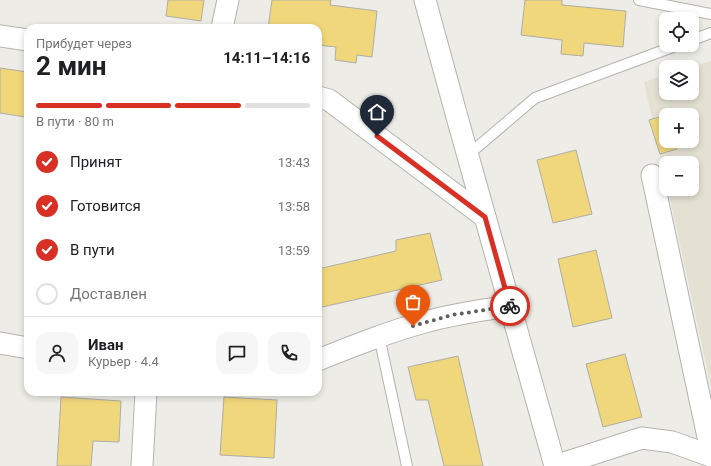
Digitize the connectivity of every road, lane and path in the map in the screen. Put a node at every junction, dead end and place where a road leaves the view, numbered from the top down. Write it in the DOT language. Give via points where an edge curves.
graph roads {
  1 [pos="228,0"];
  2 [pos="425,0"];
  3 [pos="639,0"];
  4 [pos="711,14"];
  5 [pos="223,24"];
  6 [pos="711,33"];
  7 [pos="0,36"];
  8 [pos="699,37"];
  9 [pos="24,39"];
  10 [pos="659,52"];
  11 [pos="322,97"];
  12 [pos="468,155"];
  13 [pos="652,175"];
  14 [pos="485,217"];
  15 [pos="510,306"];
  16 [pos="379,336"];
  17 [pos="0,343"];
  18 [pos="24,347"];
  19 [pos="322,358"];
  20 [pos="146,396"];
  21 [pos="711,451"];
  22 [pos="711,456"];
  23 [pos="142,466"];
  24 [pos="407,466"];
  1 -- 5 [label="street"];
  2 -- 12 [label="street"];
  3 -- 4 [label="lane"];
  6 -- 8 [label="lane"];
  7 -- 9 [label="street"];
  10 -- 12 [label="lane" via="535,98"];
  11 -- 14 [label="street" via="329,100"];
  12 -- 14 [label="street"];
  13 -- 21 [label="street"];
  14 -- 15 [label="street"];
  15 -- 16 [label="street" via="446,317"];
  15 -- 22 [label="street" via="555,466 642,438 672,442"];
  16 -- 19 [label="street"];
  16 -- 24 [label="lane"];
  17 -- 18 [label="street"];
  20 -- 23 [label="street"];
}
